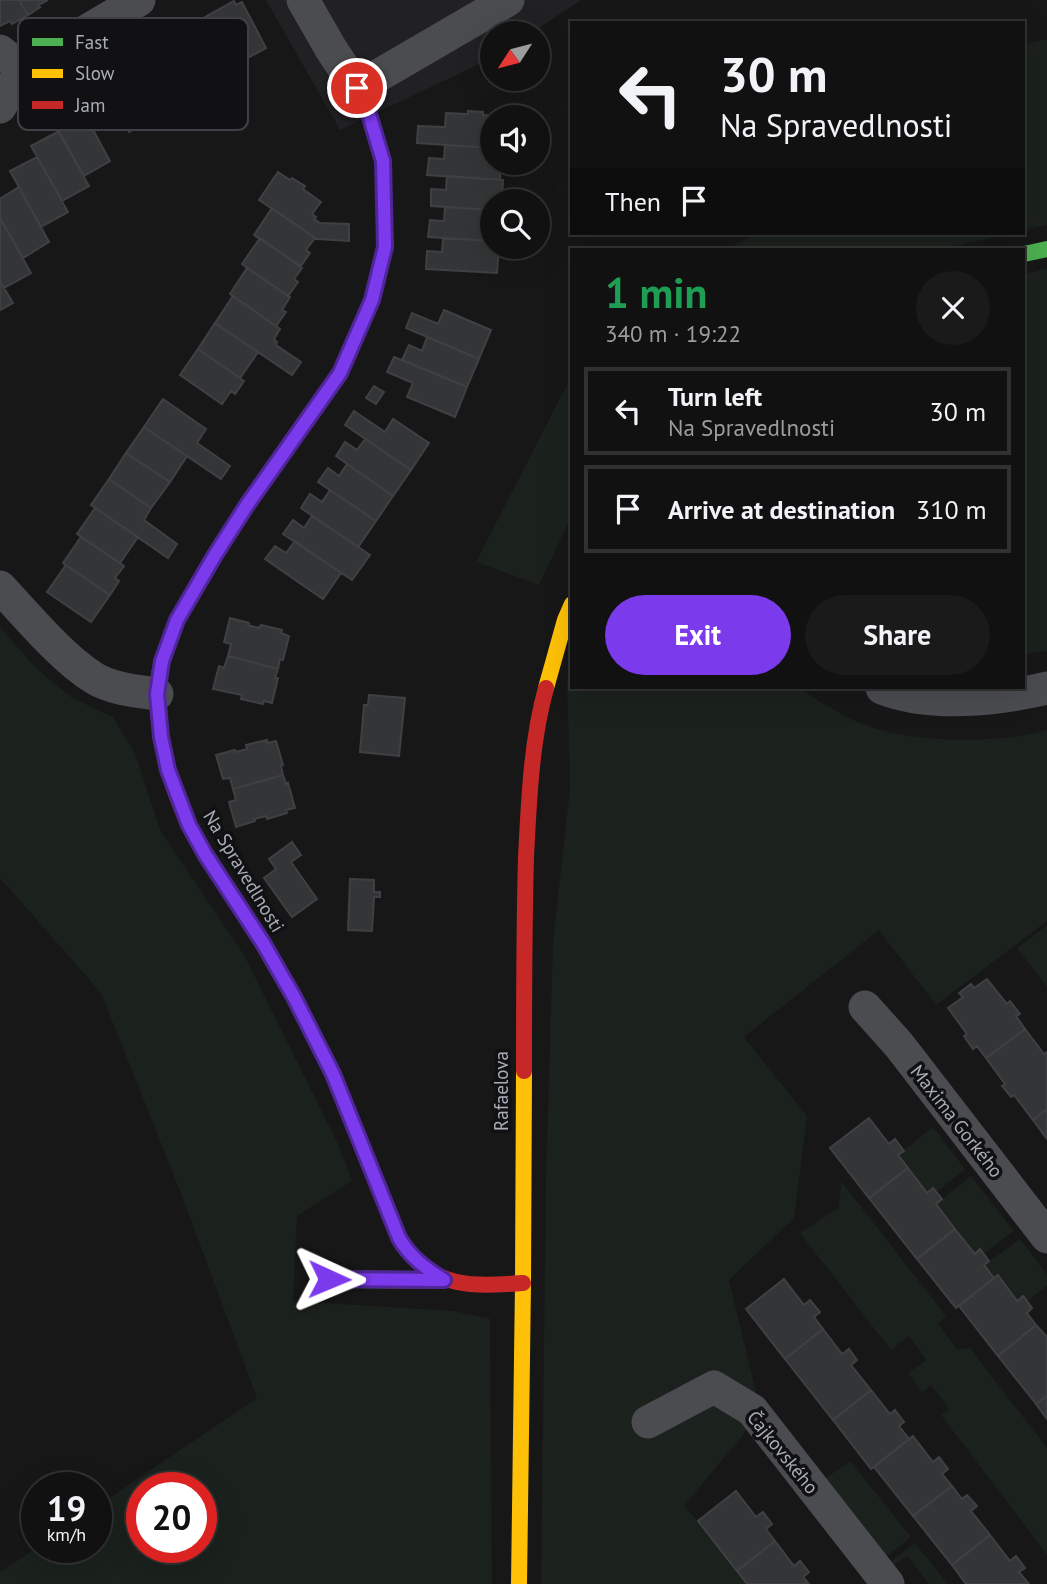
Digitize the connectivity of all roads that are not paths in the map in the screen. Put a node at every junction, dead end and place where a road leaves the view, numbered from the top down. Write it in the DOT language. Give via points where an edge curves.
graph roads {
  1 [pos="139,0"];
  2 [pos="303,0"];
  3 [pos="508,0"];
  4 [pos="101,18"];
  5 [pos="11,60"];
  6 [pos="357,88"];
  7 [pos="0,107"];
  8 [pos="1047,248"];
  9 [pos="1025,254"];
  10 [pos="0,587"];
  11 [pos="570,609"];
  12 [pos="1047,688"];
  13 [pos="885,689"];
  14 [pos="157,694"];
  15 [pos="865,1007"];
  16 [pos="1047,1237"];
  17 [pos="329,1279"];
  18 [pos="444,1280"];
  19 [pos="523,1283"];
  20 [pos="648,1422"];
  21 [pos="519,1584"];
  22 [pos="888,1584"];
  1 -- 4 [label="street"];
  2 -- 6 [label="street"];
  3 -- 6 [label="street"];
  5 -- 7 [label="street"];
  6 -- 14 [label="street, Na Spravedlnosti" via="383,161 385,247 372,300 340,373 247,505 177,620 162,661"];
  8 -- 9 [label="street"];
  10 -- 14 [label="street" via="95,679"];
  11 -- 19 [label="street, Rafaelova" via="541,703 529,791"];
  12 -- 13 [label="street" via="946,701"];
  14 -- 18 [label="street, Na Spravedlnosti" via="168,770 189,825 294,997 333,1074 399,1238 414,1258"];
  15 -- 16 [label="street, Maxima Gorkého"];
  17 -- 18 [label="lane"];
  18 -- 19 [label="street, Na Spravedlnosti" via="472,1286"];
  19 -- 21 [label="street, Rafaelova"];
  20 -- 22 [label="street, Čajkovského" via="714,1387 752,1410"];
}
